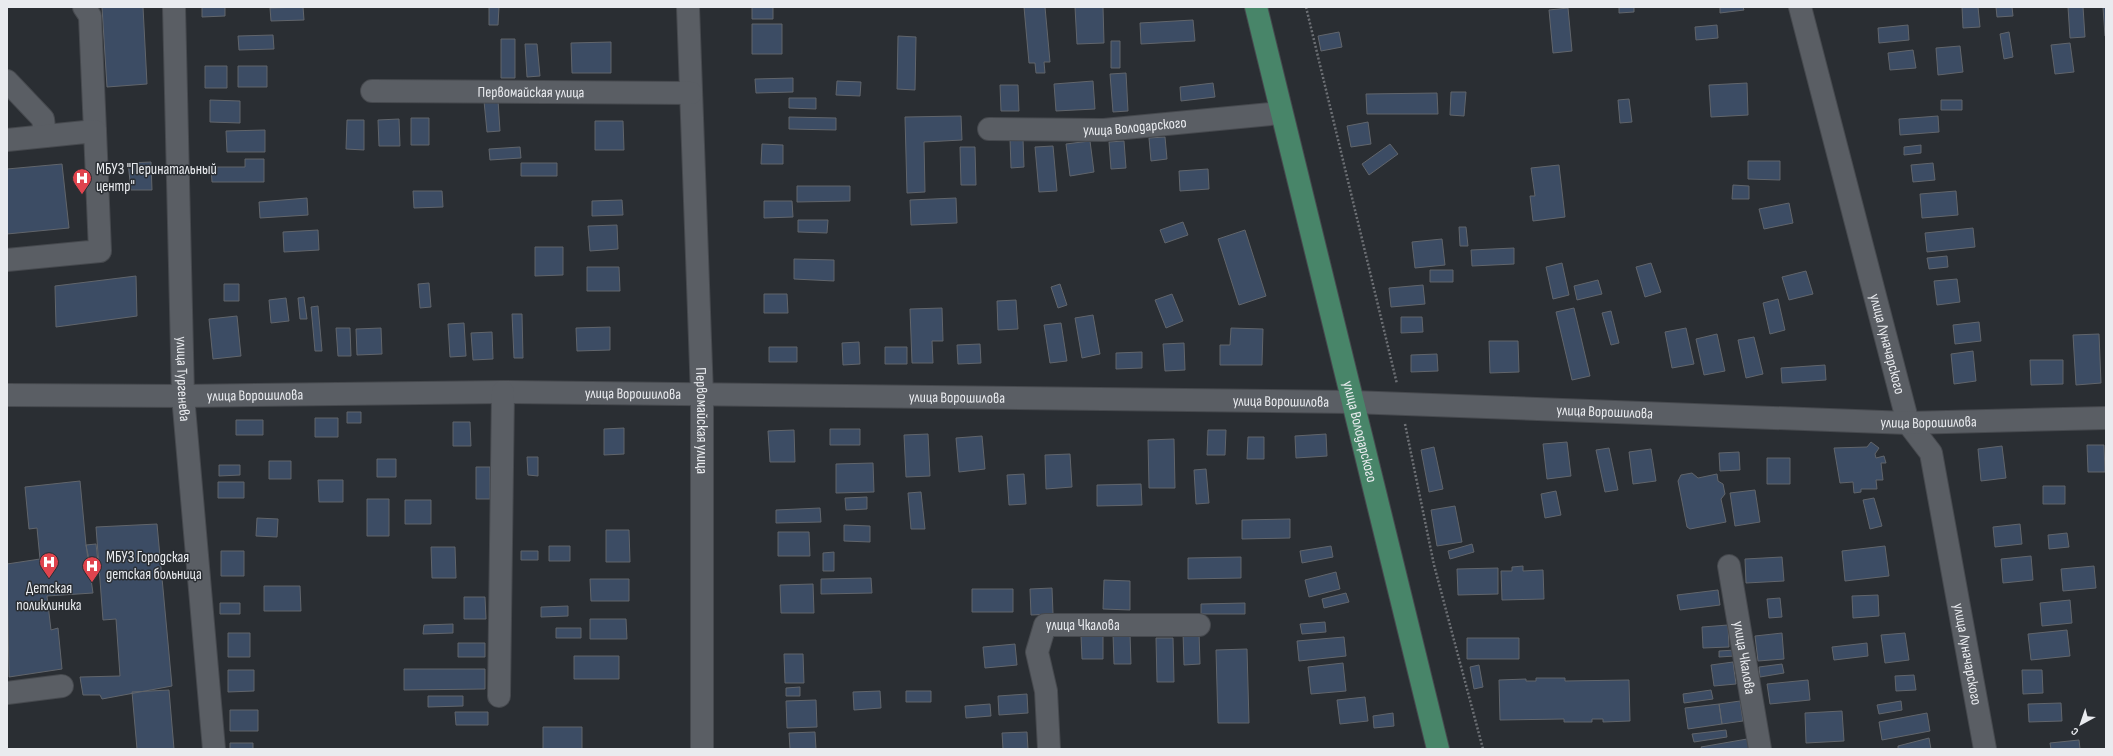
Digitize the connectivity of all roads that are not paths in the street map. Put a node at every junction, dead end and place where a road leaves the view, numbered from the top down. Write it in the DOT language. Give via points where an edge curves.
graph roads {
  1 [pos="84,7"];
  2 [pos="174,7"];
  3 [pos="688,7"];
  4 [pos="1256,7"];
  5 [pos="1800,7"];
  6 [pos="7,81"];
  7 [pos="372,92"];
  8 [pos="691,93"];
  9 [pos="1282,113"];
  10 [pos="988,129"];
  11 [pos="95,131"];
  12 [pos="45,136"];
  13 [pos="7,140"];
  14 [pos="7,260"];
  15 [pos="503,392"];
  16 [pos="7,395"];
  17 [pos="702,395"];
  18 [pos="183,396"];
  19 [pos="1352,402"];
  20 [pos="2106,418"];
  21 [pos="1908,423"];
  22 [pos="1728,566"];
  23 [pos="1198,625"];
  24 [pos="62,686"];
  25 [pos="7,693"];
  26 [pos="500,696"];
  27 [pos="214,749"];
  28 [pos="702,749"];
  29 [pos="1049,749"];
  30 [pos="1438,749"];
  31 [pos="1760,749"];
  32 [pos="1985,749"];
  1 -- 11 [label="street" via="90,16"];
  2 -- 18 [label="street, улица Тургенева"];
  3 -- 8 [label="street, Первомайская улица"];
  4 -- 9 [label="main road, улица Володарского"];
  5 -- 21 [label="street, улица Луначарского"];
  6 -- 12 [label="street" via="43,119"];
  7 -- 8 [label="street, Первомайская улица"];
  8 -- 17 [label="street, Первомайская улица"];
  9 -- 10 [label="street, улица Володарского" via="1104,130"];
  9 -- 19 [label="main road, улица Володарского"];
  11 -- 12 [label="street"];
  11 -- 14 [label="street" via="100,251"];
  12 -- 13 [label="street"];
  15 -- 17 [label="street, улица Ворошилова"];
  15 -- 18 [label="street, улица Ворошилова"];
  15 -- 26 [label="street"];
  16 -- 18 [label="street, улица Ворошилова"];
  17 -- 19 [label="street, улица Ворошилова"];
  17 -- 28 [label="street, Первомайская улица"];
  18 -- 27 [label="street, улица Тургенева"];
  19 -- 21 [label="street, улица Ворошилова"];
  19 -- 30 [label="main road, улица Володарского"];
  20 -- 21 [label="street, улица Ворошилова"];
  21 -- 32 [label="street, улица Луначарского" via="1931,453"];
  22 -- 31 [label="street, улица Чкалова"];
  23 -- 29 [label="street, улица Чкалова" via="1046,625 1037,652 1046,691"];
  24 -- 25 [label="street"];
}
